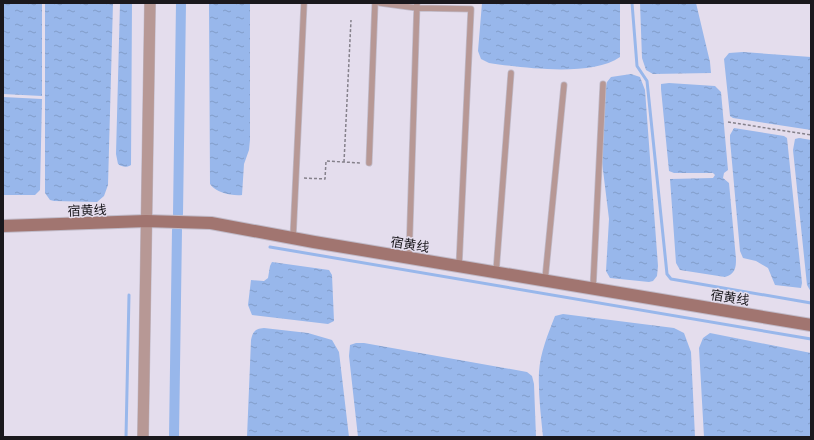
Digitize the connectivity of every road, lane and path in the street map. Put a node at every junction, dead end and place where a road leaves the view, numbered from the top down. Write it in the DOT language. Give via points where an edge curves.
graph roads {
  1 [pos="150,3"];
  2 [pos="304,3"];
  3 [pos="375,3"];
  4 [pos="380,3"];
  5 [pos="417,6"];
  6 [pos="351,20"];
  7 [pos="510,73"];
  8 [pos="603,84"];
  9 [pos="564,85"];
  10 [pos="728,122"];
  11 [pos="811,135"];
  12 [pos="344,162"];
  13 [pos="369,164"];
  14 [pos="296,177"];
  15 [pos="146,220"];
  16 [pos="3,226"];
  17 [pos="293,238"];
  18 [pos="409,258"];
  19 [pos="459,266"];
  20 [pos="496,272"];
  21 [pos="545,281"];
  22 [pos="593,289"];
  23 [pos="811,325"];
  24 [pos="143,437"];
  1 -- 15 [label="street"];
  2 -- 14 [label="lane"];
  3 -- 13 [label="lane"];
  4 -- 5 [label="lane"];
  5 -- 18 [label="lane"];
  5 -- 19 [label="lane" via="471,9"];
  6 -- 12 [label="path"];
  7 -- 20 [label="lane"];
  8 -- 22 [label="lane"];
  9 -- 21 [label="lane"];
  10 -- 11 [label="path"];
  12 -- 13 [label="path"];
  12 -- 14 [label="path" via="326,162 325,179"];
  14 -- 17 [label="lane"];
  15 -- 16 [label="main road, 宿黄线"];
  15 -- 17 [label="main road, 宿黄线" via="211,223"];
  15 -- 24 [label="street"];
  17 -- 18 [label="main road, 宿黄线"];
  18 -- 19 [label="main road, 宿黄线"];
  19 -- 20 [label="main road, 宿黄线"];
  20 -- 21 [label="main road, 宿黄线"];
  21 -- 22 [label="main road, 宿黄线"];
  22 -- 23 [label="main road, 宿黄线"];
}
